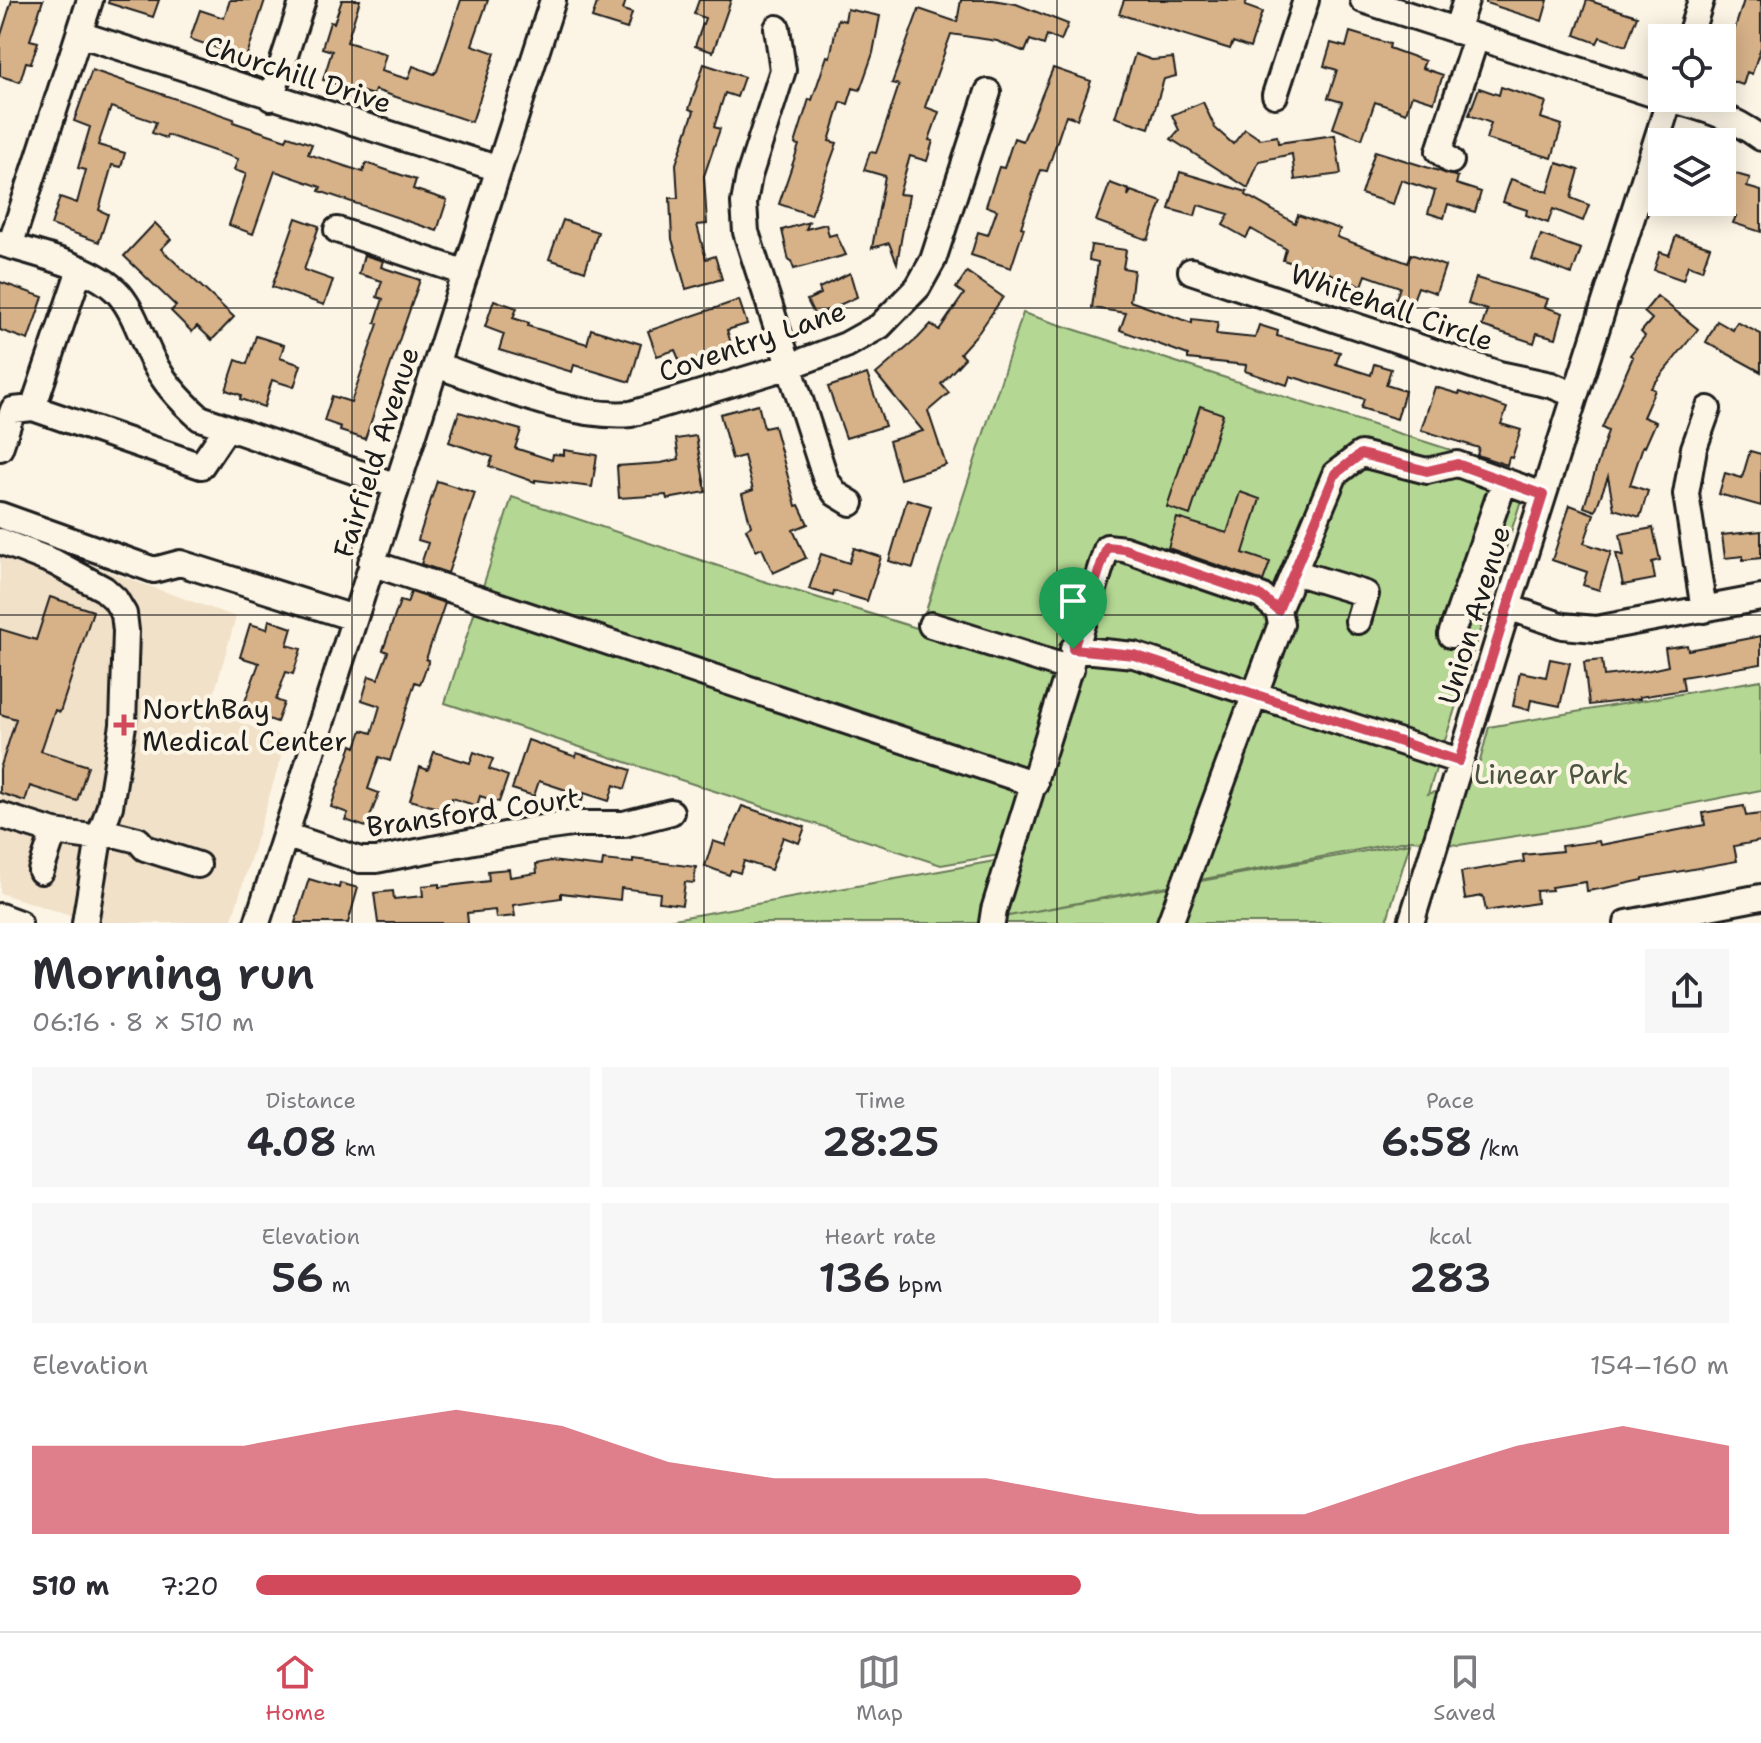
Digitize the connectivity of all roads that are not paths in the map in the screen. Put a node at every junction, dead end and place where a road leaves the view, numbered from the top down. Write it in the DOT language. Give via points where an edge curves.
graph roads {
  1 [pos="90,0"];
  2 [pos="303,0"];
  3 [pos="553,0"];
  4 [pos="1306,0"];
  5 [pos="1363,0"];
  6 [pos="1466,0"];
  7 [pos="1701,0"];
  8 [pos="1693,24"];
  9 [pos="777,28"];
  10 [pos="79,34"];
  11 [pos="1466,34"];
  12 [pos="988,92"];
  13 [pos="1648,92"];
  14 [pos="1275,95"];
  15 [pos="271,98"];
  16 [pos="1663,112"];
  17 [pos="1716,112"];
  18 [pos="1761,138"];
  19 [pos="1438,155"];
  20 [pos="499,169"];
  21 [pos="337,230"];
  22 [pos="5,244"];
  23 [pos="80,269"];
  24 [pos="1191,271"];
  25 [pos="466,273"];
  26 [pos="436,365"];
  27 [pos="790,366"];
  28 [pos="1575,395"];
  29 [pos="33,408"];
  30 [pos="1708,409"];
  31 [pos="226,429"];
  32 [pos="0,448"];
  33 [pos="1504,482"];
  34 [pos="397,486"];
  35 [pos="1543,495"];
  36 [pos="851,503"];
  37 [pos="0,515"];
  38 [pos="0,541"];
  39 [pos="371,563"];
  40 [pos="1294,572"];
  41 [pos="1761,598"];
  42 [pos="1508,607"];
  43 [pos="1278,610"];
  44 [pos="1704,610"];
  45 [pos="354,618"];
  46 [pos="1358,621"];
  47 [pos="931,625"];
  48 [pos="1451,635"];
  49 [pos="1072,659"];
  50 [pos="1254,694"];
  51 [pos="1459,761"];
  52 [pos="1035,784"];
  53 [pos="671,812"];
  54 [pos="0,815"];
  55 [pos="54,832"];
  56 [pos="285,835"];
  57 [pos="99,838"];
  58 [pos="198,865"];
  59 [pos="41,871"];
  60 [pos="1761,897"];
  61 [pos="0,916"];
  62 [pos="1690,917"];
  63 [pos="19,923"];
  64 [pos="85,923"];
  65 [pos="257,923"];
  66 [pos="992,923"];
  67 [pos="1170,923"];
  68 [pos="1411,923"];
  69 [pos="1627,923"];
  1 -- 10 [label="street"];
  2 -- 15 [label="street"];
  3 -- 20 [label="street, Fairfield Avenue"];
  4 -- 14 [label="street"];
  5 -- 11 [label="street"];
  6 -- 11 [label="street"];
  7 -- 8 [label="street"];
  9 -- 27 [label="street" via="783,70 744,203 746,232"];
  10 -- 15 [label="street, Churchill Drive"];
  10 -- 22 [label="street"];
  11 -- 13 [label="street"];
  11 -- 19 [label="street"];
  12 -- 27 [label="street, Coventry Lane" via="933,260 918,287 880,326"];
  15 -- 20 [label="street, Churchill Drive"];
  16 -- 28 [label="street, Union Avenue"];
  17 -- 18 [label="street"];
  20 -- 25 [label="street, Fairfield Avenue"];
  21 -- 25 [label="street"];
  22 -- 23 [label="street"];
  23 -- 29 [label="street"];
  23 -- 31 [label="street" via="119,294 154,364 183,404"];
  24 -- 28 [label="street, Whitehall Circle"];
  25 -- 26 [label="street, Fairfield Avenue"];
  26 -- 27 [label="street, Coventry Lane" via="604,416 631,414"];
  26 -- 34 [label="street, Fairfield Avenue"];
  27 -- 36 [label="street" via="826,480"];
  28 -- 35 [label="street, Union Avenue"];
  29 -- 31 [label="street" via="201,466"];
  29 -- 32 [label="street" via="13,410"];
  30 -- 44 [label="street" via="1686,494"];
  31 -- 34 [label="street"];
  33 -- 35 [label="street"];
  33 -- 40 [label="street" via="1457,464 1427,471 1361,454 1335,474"];
  33 -- 48 [label="street"];
  34 -- 39 [label="street, Fairfield Avenue"];
  35 -- 42 [label="street, Union Avenue"];
  37 -- 45 [label="street" via="154,570 180,563"];
  38 -- 57 [label="street" via="104,589 124,614 123,725 110,806"];
  39 -- 45 [label="street, Fairfield Avenue"];
  39 -- 52 [label="street"];
  40 -- 43 [label="street"];
  40 -- 46 [label="street" via="1366,594"];
  41 -- 44 [label="street"];
  42 -- 44 [label="street" via="1563,626 1596,629"];
  42 -- 51 [label="street, Union Avenue"];
  43 -- 49 [label="street" via="1261,596 1107,547"];
  43 -- 50 [label="street" via="1281,624"];
  45 -- 56 [label="street, Fairfield Avenue"];
  47 -- 49 [label="street"];
  49 -- 50 [label="street" via="1134,655"];
  49 -- 52 [label="street"];
  50 -- 51 [label="street"];
  50 -- 67 [label="street"];
  51 -- 68 [label="street, Union Avenue"];
  52 -- 66 [label="street"];
  53 -- 56 [label="street, Bransford Court" via="624,824 536,829 376,860 360,860"];
  54 -- 55 [label="street"];
  55 -- 57 [label="street"];
  55 -- 59 [label="street"];
  56 -- 65 [label="street, Fairfield Avenue"];
  57 -- 58 [label="street" via="114,834 138,840 145,848"];
  57 -- 64 [label="street"];
  60 -- 62 [label="street"];
  61 -- 63 [label="street"];
  62 -- 69 [label="street"];
}
